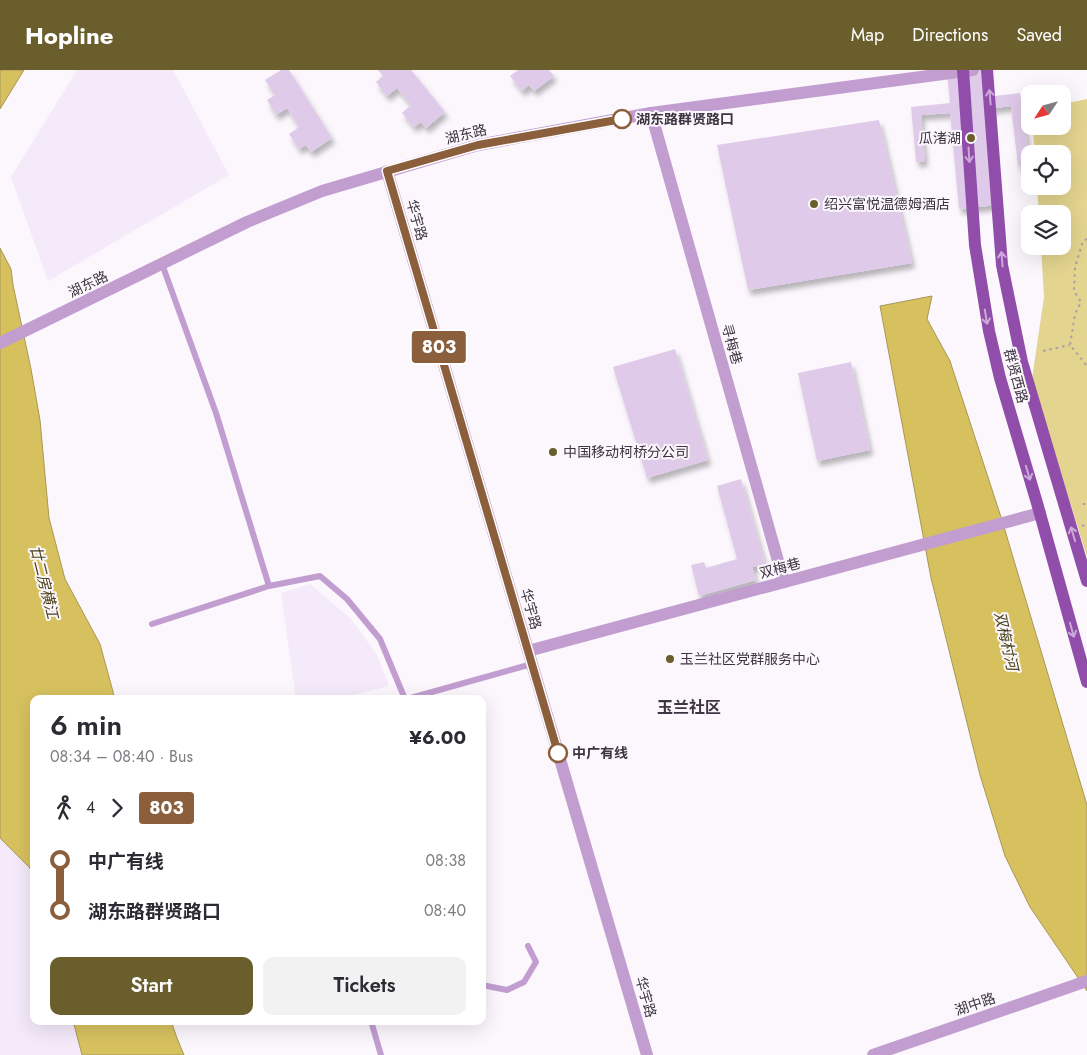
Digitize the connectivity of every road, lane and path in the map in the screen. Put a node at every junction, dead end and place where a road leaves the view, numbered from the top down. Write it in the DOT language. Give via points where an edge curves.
graph roads {
  1 [pos="987,70"];
  2 [pos="966,71"];
  3 [pos="650,113"];
  4 [pos="387,171"];
  5 [pos="1087,239"];
  6 [pos="162,264"];
  7 [pos="0,343"];
  8 [pos="1070,345"];
  9 [pos="1043,351"];
  10 [pos="1087,366"];
  11 [pos="1083,504"];
  12 [pos="1087,504"];
  13 [pos="1040,513"];
  14 [pos="1087,524"];
  15 [pos="1082,526"];
  16 [pos="1087,581"];
  17 [pos="784,582"];
  18 [pos="269,586"];
  19 [pos="152,624"];
  20 [pos="528,651"];
  21 [pos="532,664"];
  22 [pos="1087,682"];
  23 [pos="404,695"];
  24 [pos="420,695"];
  25 [pos="528,946"];
  26 [pos="1081,983"];
  27 [pos="486,986"];
  28 [pos="372,1025"];
  29 [pos="381,1055"];
  30 [pos="647,1055"];
  31 [pos="873,1055"];
  16 -- 1 [label="main road, 群贤西路, one-way" via="1022,362 1002,265"];
  2 -- 3 [label="street, 湖东路"];
  2 -- 13 [label="main road, 群贤西路, one-way" via="976,245 989,331"];
  3 -- 4 [label="street, 湖东路" via="478,145"];
  3 -- 17 [label="street, 寻梅巷"];
  4 -- 6 [label="street, 湖东路" via="322,191 255,218"];
  4 -- 20 [label="street, 华宇路"];
  5 -- 8 [label="path" via="1082,241 1075,267 1074,291 1081,302 1075,314"];
  6 -- 7 [label="street, 湖东路"];
  6 -- 18 [label="lane" via="216,413"];
  8 -- 9 [label="path"];
  8 -- 10 [label="path"];
  11 -- 12 [label="path"];
  13 -- 17 [label="street, 双梅巷"];
  13 -- 22 [label="main road, 群贤西路, one-way"];
  14 -- 15 [label="path"];
  17 -- 20 [label="street, 双梅巷"];
  18 -- 19 [label="lane"];
  18 -- 23 [label="lane" via="320,576 347,599 380,639"];
  20 -- 21 [label="street, 华宇路"];
  21 -- 24 [label="lane"];
  21 -- 30 [label="street, 华宇路"];
  25 -- 27 [label="lane" via="536,962 524,982 506,990"];
  26 -- 31 [label="street, 湖中路"];
  28 -- 29 [label="lane"];
}
